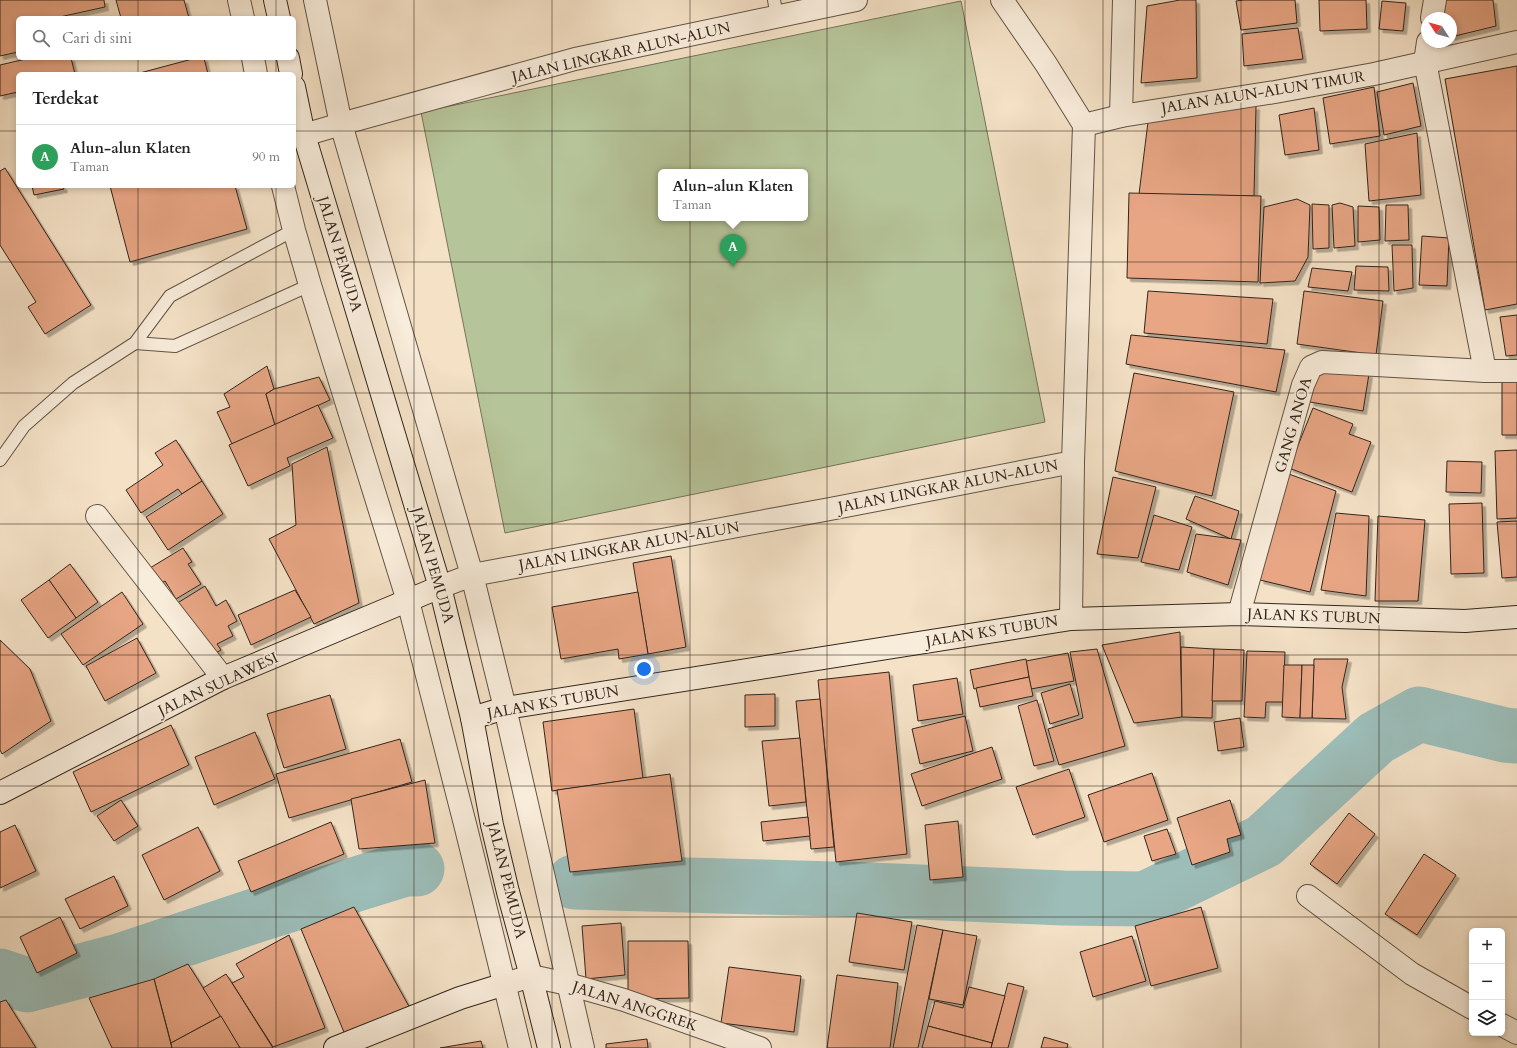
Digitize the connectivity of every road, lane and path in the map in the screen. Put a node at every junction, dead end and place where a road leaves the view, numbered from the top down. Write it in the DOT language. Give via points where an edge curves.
graph roads {
  1 [pos="239,0"];
  2 [pos="275,0"];
  3 [pos="315,0"];
  4 [pos="856,0"];
  5 [pos="1002,0"];
  6 [pos="1124,0"];
  7 [pos="1435,0"];
  8 [pos="776,8"];
  9 [pos="1433,12"];
  10 [pos="243,16"];
  11 [pos="279,16"];
  12 [pos="1517,42"];
  13 [pos="1427,52"];
  14 [pos="253,60"];
  15 [pos="288,60"];
  16 [pos="256,72"];
  17 [pos="291,72"];
  18 [pos="296,97"];
  19 [pos="1121,116"];
  20 [pos="341,124"];
  21 [pos="1084,125"];
  22 [pos="304,135"];
  23 [pos="284,188"];
  24 [pos="294,230"];
  25 [pos="310,285"];
  26 [pos="135,343"];
  27 [pos="1485,371"];
  28 [pos="1517,371"];
  29 [pos="0,460"];
  30 [pos="1073,462"];
  31 [pos="97,516"];
  32 [pos="472,575"];
  33 [pos="440,587"];
  34 [pos="408,601"];
  35 [pos="1239,614"];
  36 [pos="1517,617"];
  37 [pos="1071,619"];
  38 [pos="223,678"];
  39 [pos="505,708"];
  40 [pos="472,718"];
  41 [pos="0,793"];
  42 [pos="1308,896"];
  43 [pos="531,976"];
  44 [pos="505,984"];
  45 [pos="568,984"];
  46 [pos="1469,1006"];
  47 [pos="1505,1027"];
  48 [pos="1517,1033"];
  49 [pos="335,1048"];
  50 [pos="520,1048"];
  51 [pos="549,1048"];
  52 [pos="583,1048"];
  53 [pos="760,1048"];
  1 -- 10 [label="street"];
  2 -- 11 [label="street"];
  3 -- 20 [label="street"];
  4 -- 8 [label="street, JALAN LINGKAR ALUN-ALUN"];
  5 -- 21 [label="street"];
  6 -- 19 [label="street"];
  7 -- 9 [label="street"];
  8 -- 20 [label="street, JALAN LINGKAR ALUN-ALUN" via="575,59"];
  12 -- 13 [label="street, JALAN ALUN-ALUN TIMUR"];
  13 -- 19 [label="street, JALAN ALUN-ALUN TIMUR" via="1374,74"];
  13 -- 27 [label="street"];
  14 -- 16 [label="street"];
  15 -- 17 [label="street"];
  18 -- 22 [label="street, JALAN PEMUDA"];
  19 -- 21 [label="street, JALAN ALUN-ALUN TIMUR"];
  20 -- 22 [label="street, JALAN LINGKAR ALUN-ALUN"];
  20 -- 32 [label="street"];
  21 -- 30 [label="street, JALAN LINGKAR ALUN-ALUN"];
  22 -- 33 [label="street, JALAN PEMUDA"];
  23 -- 24 [label="street"];
  24 -- 25 [label="street"];
  24 -- 26 [label="lane" via="170,296"];
  25 -- 26 [label="lane" via="175,346"];
  25 -- 34 [label="street"];
  26 -- 29 [label="lane" via="73,383 24,426"];
  27 -- 28 [label="street, GANG ANOA"];
  27 -- 35 [label="street, GANG ANOA" via="1338,362 1322,362 1311,367 1303,385"];
  30 -- 32 [label="street, JALAN LINGKAR ALUN-ALUN"];
  30 -- 37 [label="street"];
  31 -- 38 [label="street"];
  32 -- 33 [label="street, JALAN LINGKAR ALUN-ALUN"];
  32 -- 39 [label="street"];
  33 -- 34 [label="street, JALAN SULAWESI"];
  33 -- 40 [label="street, JALAN PEMUDA"];
  34 -- 38 [label="street, JALAN SULAWESI"];
  34 -- 44 [label="street"];
  35 -- 36 [label="street, JALAN KS TUBUN" via="1466,621"];
  35 -- 37 [label="street, JALAN KS TUBUN"];
  37 -- 39 [label="street, JALAN KS TUBUN"];
  38 -- 41 [label="street, JALAN SULAWESI"];
  39 -- 40 [label="street, JALAN KS TUBUN"];
  39 -- 45 [label="street"];
  40 -- 43 [label="street, JALAN PEMUDA" via="494,832"];
  42 -- 46 [label="street" via="1412,974"];
  43 -- 44 [label="street"];
  43 -- 45 [label="street, JALAN ANGGREK"];
  43 -- 51 [label="street, JALAN PEMUDA"];
  44 -- 49 [label="street" via="460,998"];
  44 -- 50 [label="street"];
  45 -- 52 [label="street"];
  45 -- 53 [label="street, JALAN ANGGREK" via="624,1000"];
  47 -- 48 [label="street"];
}
